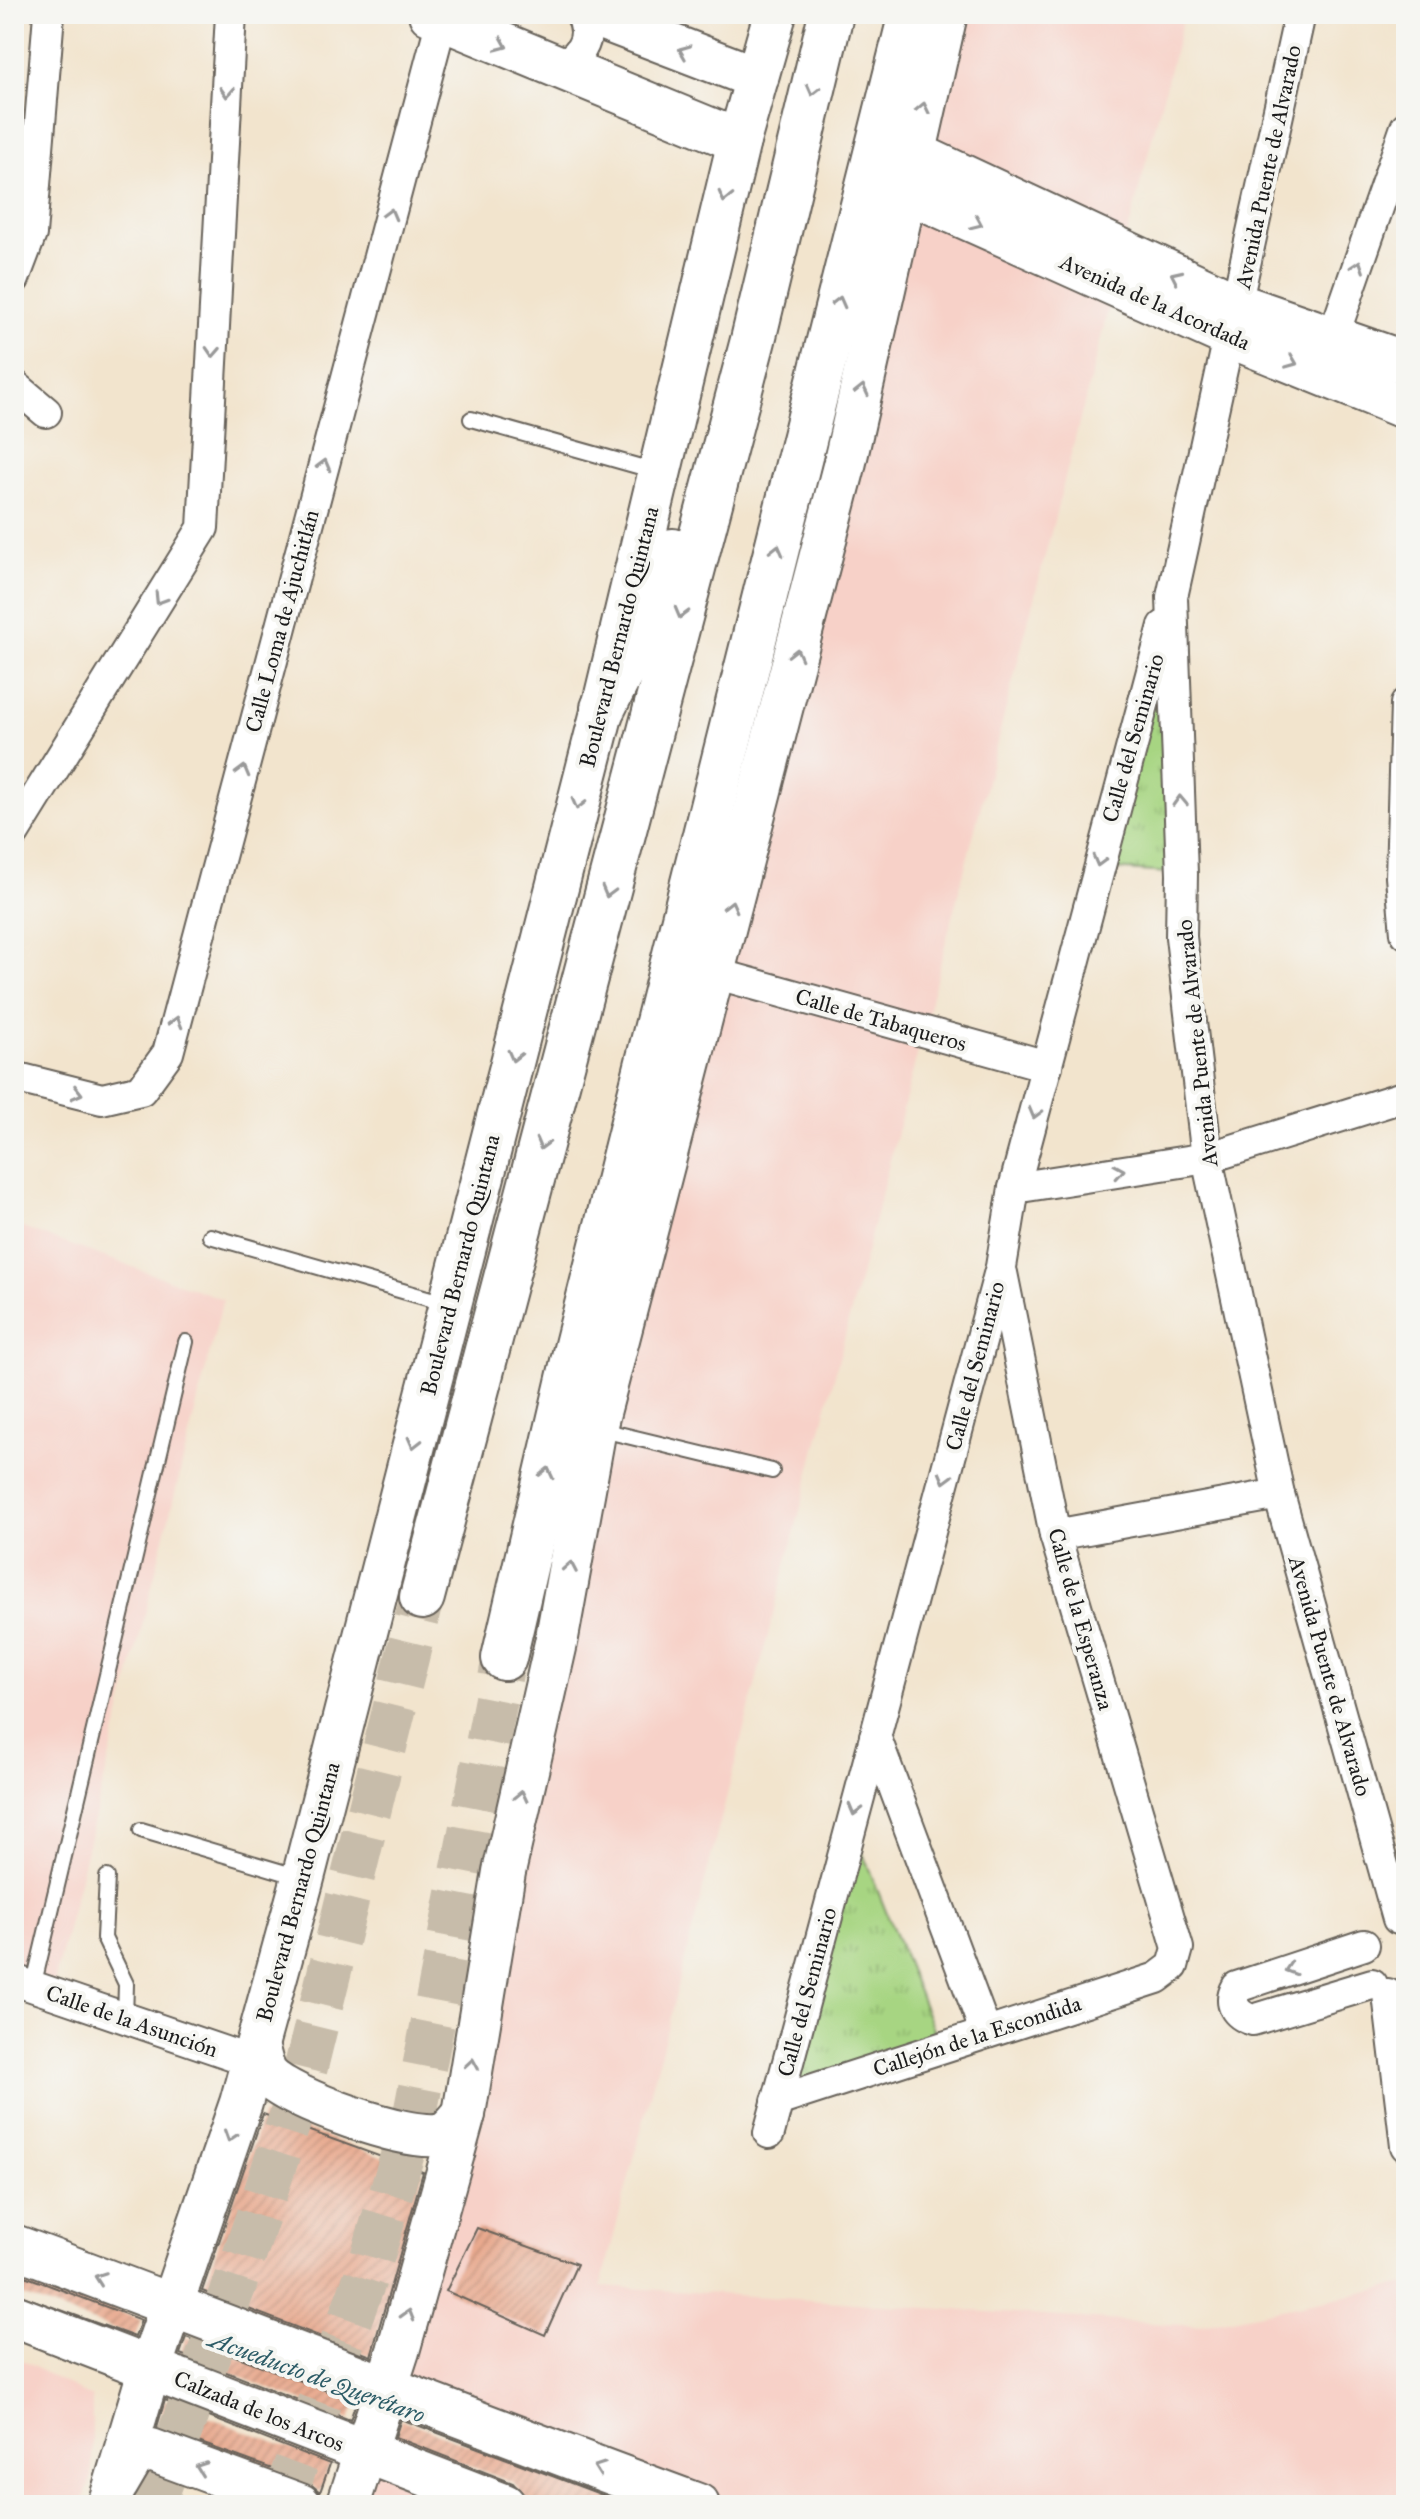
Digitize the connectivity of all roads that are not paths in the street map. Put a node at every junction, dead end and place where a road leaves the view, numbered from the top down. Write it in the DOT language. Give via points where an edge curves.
graph roads {
  1 [pos="49,14"];
  2 [pos="231,14"];
  3 [pos="581,14"];
  4 [pos="590,14"];
  5 [pos="775,14"];
  6 [pos="831,14"];
  7 [pos="911,14"];
  8 [pos="946,14"];
  9 [pos="1300,14"];
  10 [pos="436,16"];
  11 [pos="553,67"];
  12 [pos="757,78"];
  13 [pos="1406,127"];
  14 [pos="739,141"];
  15 [pos="910,172"];
  16 [pos="14,279"];
  17 [pos="1235,321"];
  18 [pos="753,340"];
  19 [pos="1332,340"];
  20 [pos="1406,363"];
  21 [pos="14,385"];
  22 [pos="1406,408"];
  23 [pos="46,412"];
  24 [pos="471,419"];
  25 [pos="659,473"];
  26 [pos="1172,597"];
  27 [pos="1406,704"];
  28 [pos="603,708"];
  29 [pos="724,762"];
  30 [pos="14,833"];
  31 [pos="1406,933"];
  32 [pos="714,973"];
  33 [pos="1047,1066"];
  34 [pos="14,1077"];
  35 [pos="1406,1096"];
  36 [pos="1207,1158"];
  37 [pos="1014,1188"];
  38 [pos="210,1236"];
  39 [pos="1001,1267"];
  40 [pos="450,1304"];
  41 [pos="186,1342"];
  42 [pos="611,1362"];
  43 [pos="595,1428"];
  44 [pos="772,1471"];
  45 [pos="1279,1494"];
  46 [pos="1055,1535"];
  47 [pos="422,1597"];
  48 [pos="504,1658"];
  49 [pos="875,1736"];
  50 [pos="141,1830"];
  51 [pos="107,1877"];
  52 [pos="303,1878"];
  53 [pos="1402,1919"];
  54 [pos="1364,1945"];
  55 [pos="1173,1966"];
  56 [pos="23,1983"];
  57 [pos="1389,1991"];
  58 [pos="125,2019"];
  59 [pos="986,2033"];
  60 [pos="254,2053"];
  61 [pos="777,2101"];
  62 [pos="464,2114"];
  63 [pos="769,2133"];
  64 [pos="1406,2146"];
  65 [pos="14,2246"];
  66 [pos="173,2305"];
  67 [pos="14,2316"];
  68 [pos="150,2368"];
  69 [pos="384,2389"];
  70 [pos="367,2453"];
  71 [pos="111,2498"];
  72 [pos="300,2505"];
  73 [pos="348,2505"];
  74 [pos="504,2505"];
  75 [pos="698,2505"];
  1 -- 16 [label="street" via="31,234"];
  2 -- 30 [label="street, one-way" via="203,528"];
  3 -- 11 [label="street" via="587,36 583,49"];
  12 -- 4 [label="main road, one-way"];
  5 -- 12 [label="main road, Boulevard Bernardo Quintana"];
  6 -- 18 [label="highway, one-way"];
  29 -- 7 [label="highway, one-way"];
  15 -- 8 [label="main road, one-way"];
  9 -- 17 [label="street, Avenida Puente de Alvarado"];
  10 -- 11 [label="main road, one-way"];
  34 -- 10 [label="street, Calle Loma de Ajuchitlán, one-way" via="102,1099 141,1090 168,1053"];
  11 -- 14 [label="main road"];
  12 -- 14 [label="main road, Boulevard Bernardo Quintana"];
  19 -- 13 [label="street, one-way"];
  14 -- 25 [label="main road, Boulevard Bernardo Quintana, one-way"];
  15 -- 17 [label="main road, Avenida de la Acordada"];
  32 -- 15 [label="main road, one-way" via="844,466"];
  17 -- 19 [label="main road, Avenida de la Acordada"];
  17 -- 22 [label="main road, Avenida de la Acordada, one-way"];
  17 -- 26 [label="street, Avenida Puente de Alvarado"];
  18 -- 28 [label="highway" via="645,625"];
  18 -- 47 [label="highway, one-way"];
  19 -- 20 [label="main road, Avenida de la Acordada"];
  21 -- 23 [label="street"];
  24 -- 25 [label="lane"];
  25 -- 28 [label="main road, Boulevard Bernardo Quintana"];
  26 -- 33 [label="street, Calle del Seminario, one-way"];
  36 -- 26 [label="street, Avenida Puente de Alvarado, one-way" via="1181,937"];
  27 -- 31 [label="street" via="1401,877"];
  28 -- 40 [label="main road, Boulevard Bernardo Quintana, one-way"];
  29 -- 42 [label="highway" via="726,811 620,1252"];
  48 -- 29 [label="highway, one-way"];
  32 -- 33 [label="street, Calle de Tabaqueros"];
  32 -- 42 [label="main road"];
  33 -- 37 [label="street, Calle del Seminario, one-way"];
  35 -- 36 [label="street"];
  37 -- 36 [label="street, one-way"];
  36 -- 45 [label="street, Avenida Puente de Alvarado"];
  37 -- 39 [label="street, Calle del Seminario"];
  38 -- 40 [label="lane"];
  39 -- 46 [label="street, Calle de la Esperanza"];
  39 -- 49 [label="street, Calle del Seminario, one-way"];
  40 -- 52 [label="main road, Boulevard Bernardo Quintana, one-way"];
  41 -- 56 [label="lane"];
  42 -- 43 [label="main road"];
  43 -- 44 [label="lane"];
  62 -- 43 [label="main road, one-way" via="504,1872 556,1643"];
  45 -- 46 [label="street"];
  45 -- 53 [label="street, Avenida Puente de Alvarado"];
  46 -- 55 [label="street, Calle de la Esperanza" via="1178,1948"];
  49 -- 59 [label="street"];
  49 -- 61 [label="street, Calle del Seminario, one-way"];
  50 -- 52 [label="lane"];
  51 -- 58 [label="lane" via="104,1938 126,1984"];
  52 -- 60 [label="main road, Boulevard Bernardo Quintana"];
  53 -- 54 [label="street" via="1383,1923"];
  54 -- 57 [label="street" via="1365,1972"];
  54 -- 57 [label="street, one-way" via="1237,1987 1233,2007 1253,2020"];
  55 -- 59 [label="street, Callejón de la Escondida" via="1157,1978"];
  56 -- 58 [label="street, Calle de la Asunción"];
  57 -- 64 [label="street"];
  58 -- 60 [label="street, Calle de la Asunción"];
  59 -- 61 [label="street, Callejón de la Escondida"];
  60 -- 62 [label="main road" via="266,2074 286,2090 333,2111 422,2138 445,2134"];
  60 -- 66 [label="main road, Boulevard Bernardo Quintana, one-way"];
  61 -- 63 [label="street, Calle del Seminario"];
  69 -- 62 [label="main road, one-way"];
  66 -- 65 [label="main road, one-way"];
  66 -- 68 [label="main road, Boulevard Bernardo Quintana"];
  66 -- 69 [label="main road"];
  67 -- 68 [label="main road, Calzada de los Arcos"];
  68 -- 70 [label="main road, Calzada de los Arcos"];
  68 -- 71 [label="main road, Boulevard Bernardo Quintana"];
  69 -- 70 [label="main road"];
  75 -- 69 [label="main road, one-way"];
  70 -- 73 [label="main road"];
  70 -- 74 [label="main road, Calzada de los Arcos"];
  72 -- 71 [label="main road, one-way" via="151,2450 134,2455"];
}
